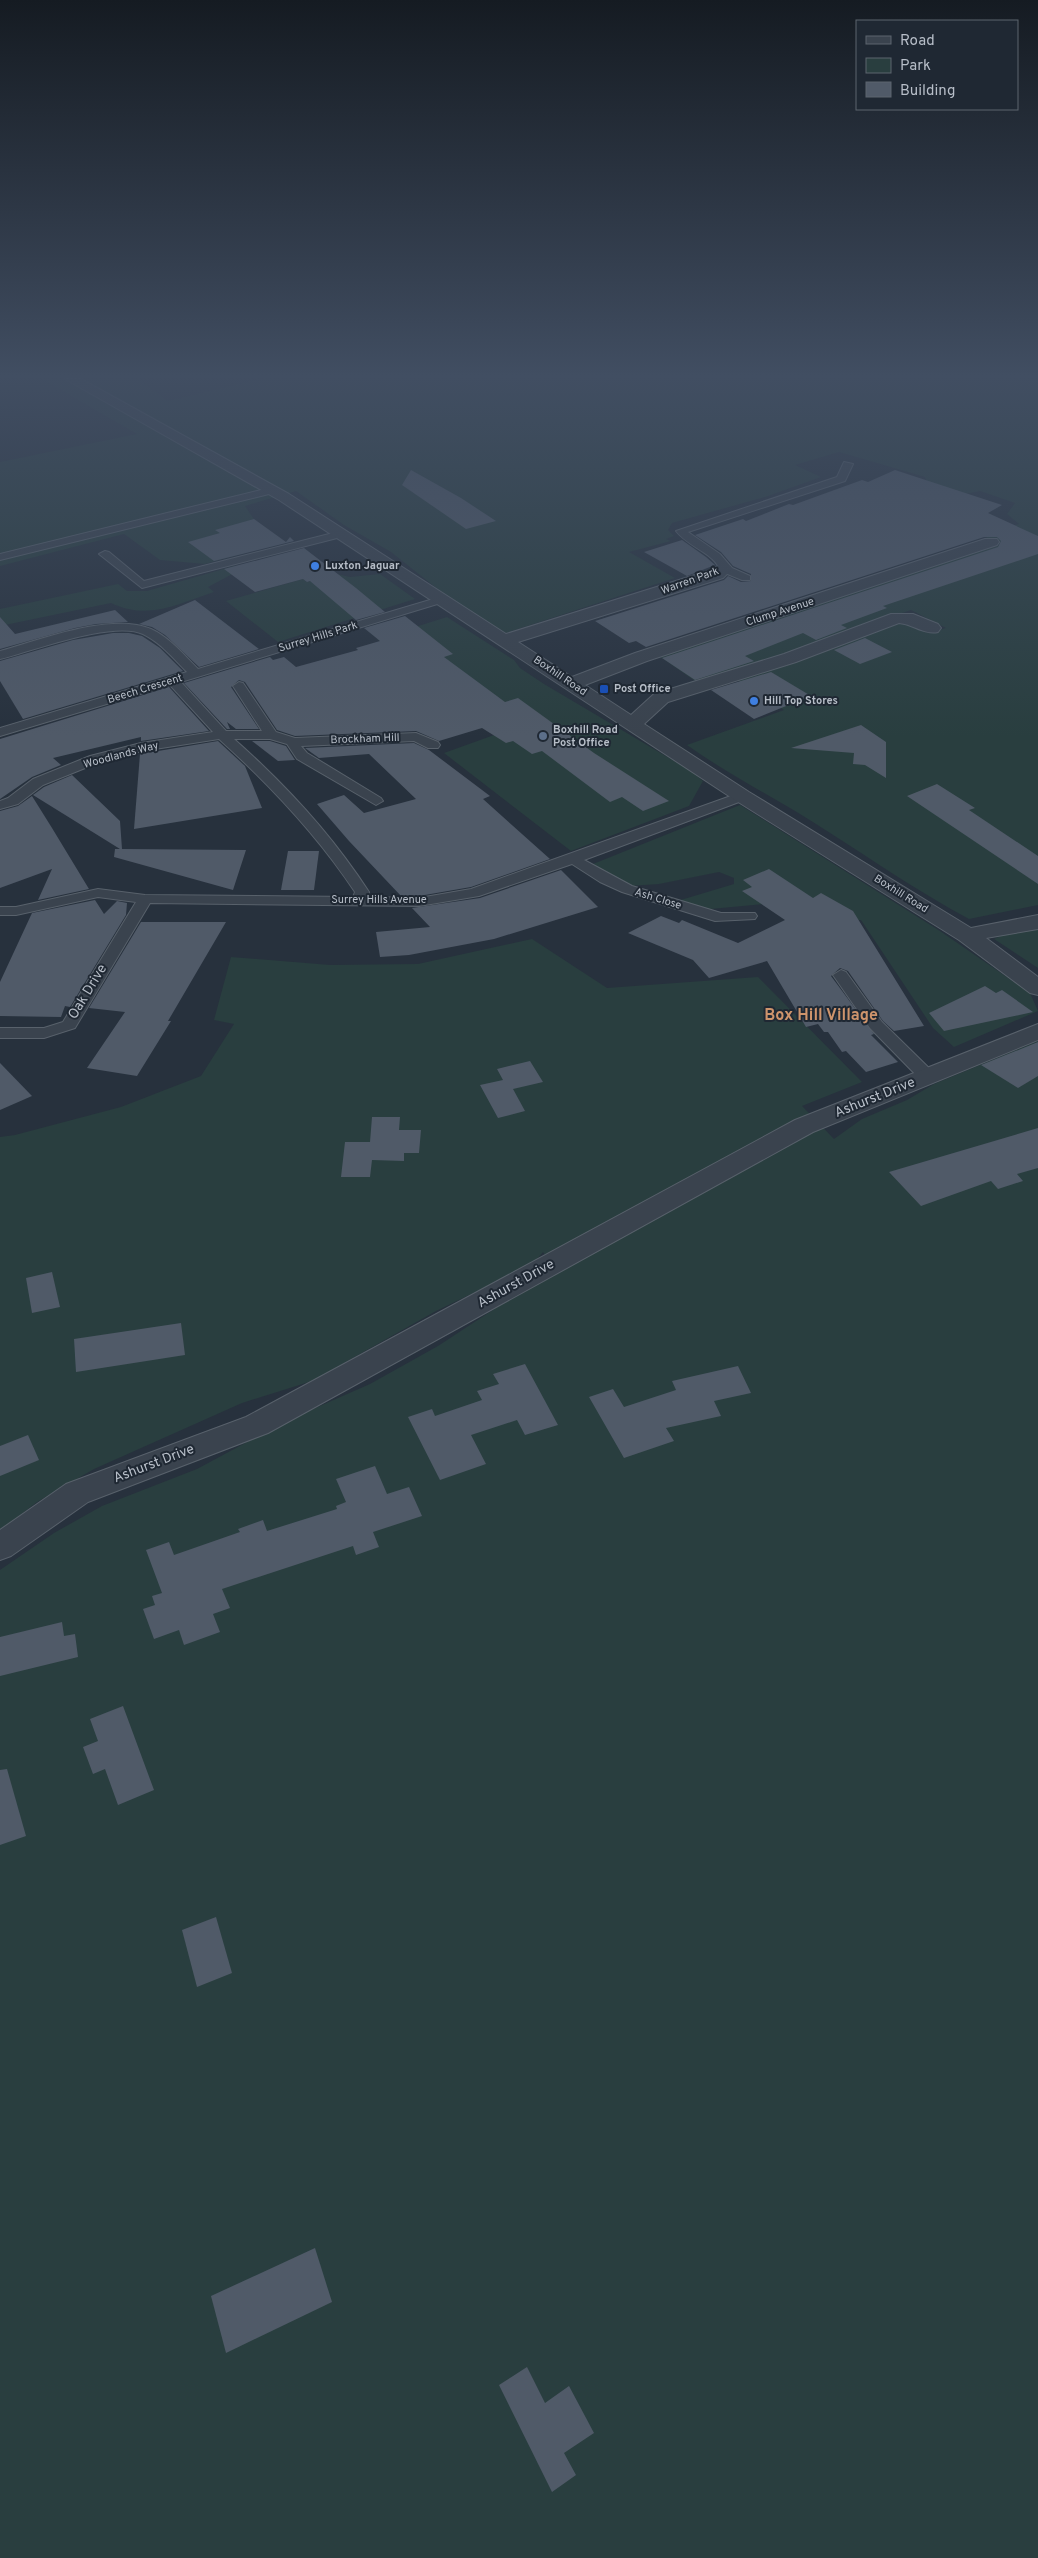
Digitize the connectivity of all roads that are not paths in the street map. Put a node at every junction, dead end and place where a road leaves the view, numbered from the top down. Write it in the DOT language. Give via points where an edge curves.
graph roads {
  1 [pos="239,498"];
  2 [pos="286,498"];
  3 [pos="781,498"];
  4 [pos="341,534"];
  5 [pos="991,542"];
  6 [pos="105,554"];
  7 [pos="0,557"];
  8 [pos="724,569"];
  9 [pos="746,578"];
  10 [pos="440,600"];
  11 [pos="932,628"];
  12 [pos="506,640"];
  13 [pos="0,655"];
  14 [pos="196,674"];
  15 [pos="173,681"];
  16 [pos="571,684"];
  17 [pos="239,686"];
  18 [pos="633,724"];
  19 [pos="0,732"];
  20 [pos="222,735"];
  21 [pos="271,735"];
  22 [pos="294,742"];
  23 [pos="434,745"];
  24 [pos="742,796"];
  25 [pos="376,802"];
  26 [pos="0,805"];
  27 [pos="573,859"];
  28 [pos="145,899"];
  29 [pos="359,901"];
  30 [pos="0,911"];
  31 [pos="750,916"];
  32 [pos="1038,922"];
  33 [pos="967,934"];
  34 [pos="841,975"];
  35 [pos="1038,988"];
  36 [pos="1038,1031"];
  37 [pos="0,1033"];
  38 [pos="927,1076"];
  39 [pos="0,1547"];
  1 -- 7 [label="lane"];
  2 -- 4 [label="street, Boxhill Road"];
  3 -- 8 [label="lane, Warren Park" via="681,531 687,538 718,555 727,567"];
  4 -- 6 [label="lane" via="142,585"];
  4 -- 10 [label="street, Boxhill Road"];
  5 -- 16 [label="street, Clump Avenue"];
  8 -- 9 [label="lane"];
  8 -- 12 [label="street, Warren Park" via="718,574"];
  10 -- 12 [label="street, Boxhill Road"];
  10 -- 14 [label="lane, Surrey Hills Park"];
  11 -- 18 [label="street" via="913,619 897,618 790,658 661,698"];
  12 -- 16 [label="street, Boxhill Road"];
  13 -- 14 [label="lane, Beech Crescent" via="104,629 131,626 148,631"];
  14 -- 15 [label="lane, Beech Crescent"];
  15 -- 19 [label="lane, Beech Crescent"];
  15 -- 20 [label="lane"];
  16 -- 18 [label="street, Boxhill Road"];
  17 -- 21 [label="lane"];
  18 -- 24 [label="street, Boxhill Road"];
  20 -- 21 [label="lane, Brockham Hill"];
  20 -- 26 [label="lane, Woodlands Way" via="141,747 95,759 38,782 13,801"];
  20 -- 29 [label="lane" via="260,769 337,854 362,892"];
  21 -- 22 [label="lane, Brockham Hill"];
  22 -- 23 [label="lane, Brockham Hill" via="416,737"];
  22 -- 25 [label="lane" via="294,748 302,756"];
  24 -- 27 [label="lane, Surrey Hills Avenue"];
  24 -- 33 [label="street, Boxhill Road"];
  27 -- 29 [label="lane, Surrey Hills Avenue" via="474,893 419,902"];
  27 -- 31 [label="lane, Ash Close" via="627,889 720,918"];
  28 -- 29 [label="lane, Surrey Hills Avenue"];
  28 -- 30 [label="lane, Surrey Hills Avenue" via="98,894 16,911"];
  28 -- 37 [label="lane, Oak Drive" via="69,1025 41,1034"];
  32 -- 33 [label="street"];
  33 -- 35 [label="street, Boxhill Road"];
  34 -- 38 [label="lane" via="876,1025"];
  36 -- 38 [label="street, Ashurst Drive"];
  38 -- 39 [label="street, Ashurst Drive" via="804,1126 257,1425 77,1493"];
}
